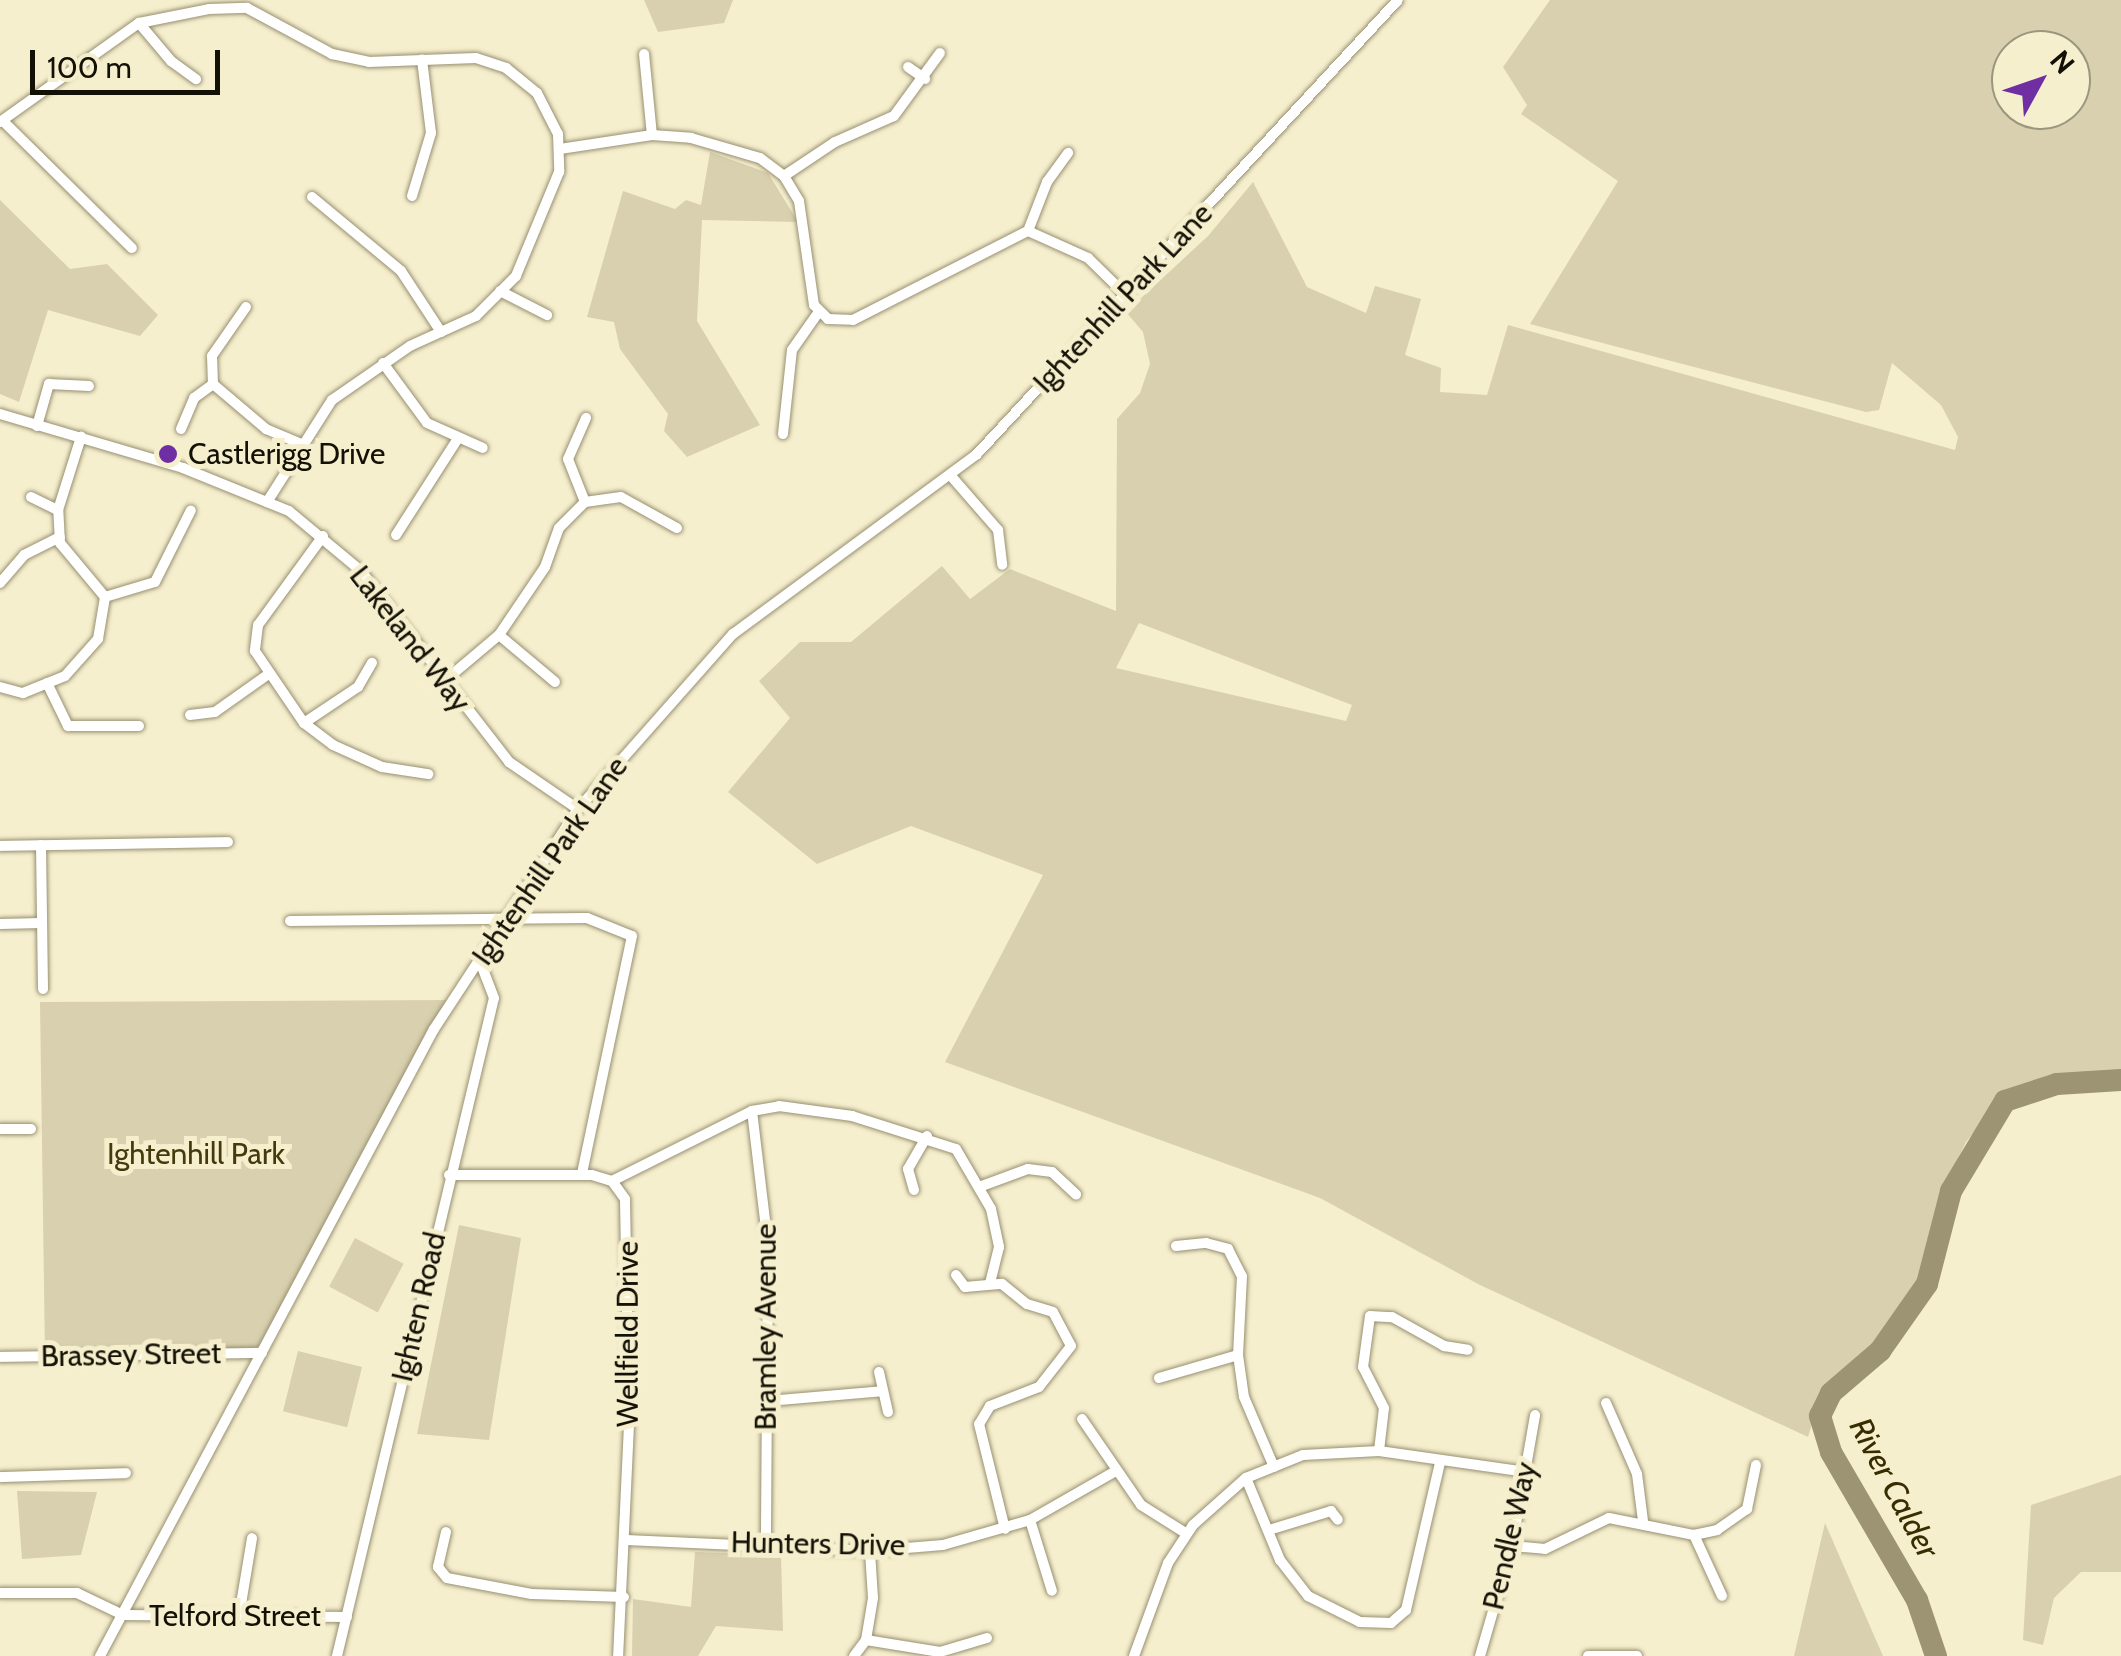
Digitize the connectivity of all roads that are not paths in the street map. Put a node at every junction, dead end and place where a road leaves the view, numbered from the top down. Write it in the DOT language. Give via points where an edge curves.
graph roads {
  1 [pos="1398,0"];
  2 [pos="249,4"];
  3 [pos="139,23"];
  4 [pos="940,53"];
  5 [pos="422,60"];
  6 [pos="640,60"];
  7 [pos="908,67"];
  8 [pos="196,79"];
  9 [pos="925,79"];
  10 [pos="1,122"];
  11 [pos="652,136"];
  12 [pos="560,148"];
  13 [pos="1068,153"];
  14 [pos="784,176"];
  15 [pos="412,196"];
  16 [pos="312,197"];
  17 [pos="1028,231"];
  18 [pos="132,248"];
  19 [pos="500,292"];
  20 [pos="1127,296"];
  21 [pos="246,307"];
  22 [pos="818,313"];
  23 [pos="547,315"];
  24 [pos="441,332"];
  25 [pos="383,363"];
  26 [pos="213,384"];
  27 [pos="90,386"];
  28 [pos="0,414"];
  29 [pos="586,418"];
  30 [pos="38,426"];
  31 [pos="181,429"];
  32 [pos="783,434"];
  33 [pos="81,437"];
  34 [pos="456,440"];
  35 [pos="300,442"];
  36 [pos="482,448"];
  37 [pos="951,476"];
  38 [pos="31,497"];
  39 [pos="267,502"];
  40 [pos="586,502"];
  41 [pos="58,510"];
  42 [pos="191,510"];
  43 [pos="677,528"];
  44 [pos="396,535"];
  45 [pos="323,536"];
  46 [pos="60,537"];
  47 [pos="1002,565"];
  48 [pos="0,583"];
  49 [pos="105,597"];
  50 [pos="498,634"];
  51 [pos="372,664"];
  52 [pos="270,673"];
  53 [pos="442,682"];
  54 [pos="555,682"];
  55 [pos="46,683"];
  56 [pos="0,687"];
  57 [pos="190,715"];
  58 [pos="304,723"];
  59 [pos="139,726"];
  60 [pos="428,774"];
  61 [pos="578,809"];
  62 [pos="228,842"];
  63 [pos="41,845"];
  64 [pos="0,846"];
  65 [pos="509,918"];
  66 [pos="290,921"];
  67 [pos="42,923"];
  68 [pos="0,924"];
  69 [pos="480,961"];
  70 [pos="43,989"];
  71 [pos="752,1111"];
  72 [pos="0,1129"];
  73 [pos="32,1130"];
  74 [pos="926,1136"];
  75 [pos="582,1174"];
  76 [pos="449,1175"];
  77 [pos="612,1181"];
  78 [pos="979,1187"];
  79 [pos="914,1190"];
  80 [pos="1076,1194"];
  81 [pos="1176,1246"];
  82 [pos="956,1275"];
  83 [pos="990,1284"];
  84 [pos="1468,1350"];
  85 [pos="262,1353"];
  86 [pos="1238,1355"];
  87 [pos="0,1356"];
  88 [pos="879,1372"];
  89 [pos="1160,1378"];
  90 [pos="883,1390"];
  91 [pos="768,1401"];
  92 [pos="1606,1404"];
  93 [pos="888,1412"];
  94 [pos="1535,1415"];
  95 [pos="1082,1419"];
  96 [pos="1380,1451"];
  97 [pos="1440,1463"];
  98 [pos="1756,1465"];
  99 [pos="1274,1467"];
  100 [pos="1114,1472"];
  101 [pos="1527,1472"];
  102 [pos="126,1473"];
  103 [pos="0,1478"];
  104 [pos="1246,1478"];
  105 [pos="1030,1520"];
  106 [pos="1338,1520"];
  107 [pos="1643,1521"];
  108 [pos="1005,1529"];
  109 [pos="1268,1530"];
  110 [pos="446,1532"];
  111 [pos="1187,1534"];
  112 [pos="1694,1535"];
  113 [pos="252,1538"];
  114 [pos="626,1540"];
  115 [pos="766,1543"];
  116 [pos="1512,1546"];
  117 [pos="870,1551"];
  118 [pos="1052,1591"];
  119 [pos="0,1594"];
  120 [pos="1722,1596"];
  121 [pos="624,1597"];
  122 [pos="123,1615"];
  123 [pos="238,1616"];
  124 [pos="347,1617"];
  125 [pos="987,1638"];
  126 [pos="866,1640"];
  127 [pos="100,1656"];
  128 [pos="337,1656"];
  129 [pos="618,1656"];
  130 [pos="854,1656"];
  131 [pos="1134,1656"];
  132 [pos="1480,1656"];
  133 [pos="1588,1656"];
  134 [pos="1638,1656"];
  1 -- 20 [label="street, Ightenhill Park Lane"];
  2 -- 3 [label="street"];
  2 -- 5 [label="street" via="332,54"];
  3 -- 8 [label="street"];
  3 -- 10 [label="street"];
  4 -- 9 [label="street"];
  5 -- 12 [label="street" via="476,58 524,79 549,112"];
  5 -- 15 [label="street" via="430,133 424,182"];
  6 -- 11 [label="street"];
  7 -- 9 [label="street"];
  9 -- 14 [label="street" via="894,116 835,142"];
  10 -- 18 [label="street"];
  11 -- 12 [label="street"];
  11 -- 14 [label="street" via="743,152"];
  12 -- 19 [label="street" via="552,199 516,276"];
  13 -- 17 [label="street" via="1047,182"];
  14 -- 22 [label="street" via="807,227"];
  16 -- 24 [label="street" via="401,271"];
  17 -- 20 [label="street" via="1088,258"];
  17 -- 22 [label="street" via="852,320"];
  19 -- 23 [label="street"];
  19 -- 24 [label="street" via="476,316"];
  20 -- 37 [label="street, Ightenhill Park Lane"];
  21 -- 26 [label="street" via="212,356"];
  22 -- 32 [label="street" via="789,360"];
  24 -- 25 [label="street"];
  25 -- 34 [label="street" via="426,423"];
  25 -- 35 [label="street" via="332,400"];
  26 -- 31 [label="street" via="194,398"];
  26 -- 35 [label="street" via="266,429"];
  27 -- 30 [label="street" via="49,384"];
  28 -- 30 [label="street, Lakeland Way"];
  29 -- 40 [label="street" via="568,459"];
  30 -- 33 [label="street, Lakeland Way"];
  33 -- 39 [label="street, Lakeland Way"];
  33 -- 41 [label="street"];
  34 -- 36 [label="street"];
  34 -- 44 [label="street"];
  35 -- 39 [label="street"];
  37 -- 47 [label="street" via="998,530"];
  37 -- 61 [label="street, Ightenhill Park Lane" via="732,634"];
  38 -- 41 [label="street"];
  39 -- 45 [label="street, Lakeland Way"];
  40 -- 43 [label="street" via="621,498"];
  40 -- 50 [label="street" via="560,528 545,567"];
  41 -- 46 [label="street"];
  42 -- 49 [label="street" via="154,582"];
  45 -- 52 [label="street" via="258,625 255,651"];
  45 -- 53 [label="street, Lakeland Way" via="361,572"];
  46 -- 48 [label="street" via="24,555"];
  46 -- 49 [label="street" via="82,576"];
  49 -- 55 [label="street" via="98,639 65,676"];
  50 -- 53 [label="street"];
  50 -- 54 [label="street"];
  51 -- 58 [label="street" via="358,687"];
  52 -- 57 [label="street" via="214,712"];
  52 -- 58 [label="street"];
  53 -- 61 [label="street, Lakeland Way" via="509,762"];
  55 -- 56 [label="street" via="23,693"];
  55 -- 59 [label="street" via="68,726"];
  58 -- 60 [label="street" via="382,766"];
  61 -- 65 [label="street, Ightenhill Park Lane"];
  62 -- 63 [label="street"];
  63 -- 64 [label="street"];
  63 -- 67 [label="street"];
  65 -- 66 [label="street"];
  65 -- 69 [label="street, Ightenhill Park Lane"];
  65 -- 75 [label="street" via="594,918 630,934 634,947"];
  67 -- 68 [label="street"];
  67 -- 70 [label="street"];
  69 -- 76 [label="street, Ighten Road" via="494,998"];
  69 -- 85 [label="street, Ightenhill Park Lane" via="434,1029"];
  71 -- 74 [label="street" via="779,1106 852,1116"];
  71 -- 77 [label="street"];
  71 -- 91 [label="street, Bramley Avenue" via="768,1245"];
  72 -- 73 [label="street"];
  74 -- 78 [label="street" via="956,1150"];
  74 -- 79 [label="street" via="908,1169"];
  75 -- 76 [label="street"];
  75 -- 77 [label="street"];
  76 -- 124 [label="street, Ighten Road"];
  77 -- 114 [label="street, Wellfield Drive" via="626,1199 628,1235"];
  78 -- 80 [label="street" via="1028,1170 1052,1172"];
  78 -- 83 [label="street" via="999,1247"];
  81 -- 86 [label="street" via="1206,1242 1228,1249 1242,1276"];
  82 -- 83 [label="street" via="965,1287"];
  83 -- 108 [label="street" via="1053,1312 1070,1346 1039,1387 990,1406 979,1424"];
  84 -- 96 [label="street" via="1444,1346 1392,1317 1370,1316 1363,1367 1384,1408"];
  85 -- 87 [label="street, Brassey Street"];
  85 -- 122 [label="street, Ightenhill Park Lane"];
  86 -- 89 [label="street"];
  86 -- 99 [label="street" via="1244,1398"];
  88 -- 90 [label="street"];
  90 -- 91 [label="street"];
  90 -- 93 [label="street"];
  91 -- 115 [label="street, Bramley Avenue"];
  92 -- 107 [label="street" via="1637,1474"];
  94 -- 101 [label="street, Pendle Way"];
  95 -- 100 [label="street"];
  96 -- 97 [label="street"];
  96 -- 99 [label="street" via="1303,1455"];
  97 -- 101 [label="street"];
  97 -- 109 [label="street" via="1406,1610 1391,1623 1360,1622 1308,1596 1280,1560"];
  98 -- 112 [label="street" via="1746,1509 1717,1530"];
  99 -- 104 [label="street"];
  100 -- 105 [label="street, Hunters Drive"];
  100 -- 111 [label="street" via="1141,1505"];
  101 -- 116 [label="street, Pendle Way"];
  102 -- 103 [label="street"];
  104 -- 109 [label="street"];
  104 -- 111 [label="street"];
  105 -- 108 [label="street, Hunters Drive"];
  105 -- 118 [label="street"];
  106 -- 109 [label="street" via="1332,1511"];
  107 -- 112 [label="street"];
  107 -- 116 [label="street" via="1609,1518 1545,1548"];
  108 -- 117 [label="street, Hunters Drive" via="942,1545"];
  110 -- 121 [label="street" via="438,1568 447,1578 532,1594"];
  111 -- 131 [label="street" via="1168,1562"];
  112 -- 120 [label="street"];
  113 -- 123 [label="street"];
  114 -- 115 [label="street, Hunters Drive"];
  114 -- 121 [label="street, Wellfield Drive"];
  115 -- 117 [label="street, Hunters Drive"];
  116 -- 132 [label="street, Pendle Way"];
  117 -- 126 [label="street" via="873,1598"];
  119 -- 122 [label="street" via="77,1593"];
  121 -- 129 [label="street, Wellfield Drive"];
  122 -- 123 [label="street, Telford Street"];
  122 -- 127 [label="street, Ightenhill Park Lane"];
  123 -- 124 [label="street, Telford Street"];
  124 -- 128 [label="street, Ighten Road"];
  125 -- 126 [label="street" via="940,1652"];
  126 -- 130 [label="street"];
  133 -- 134 [label="street"];
}
